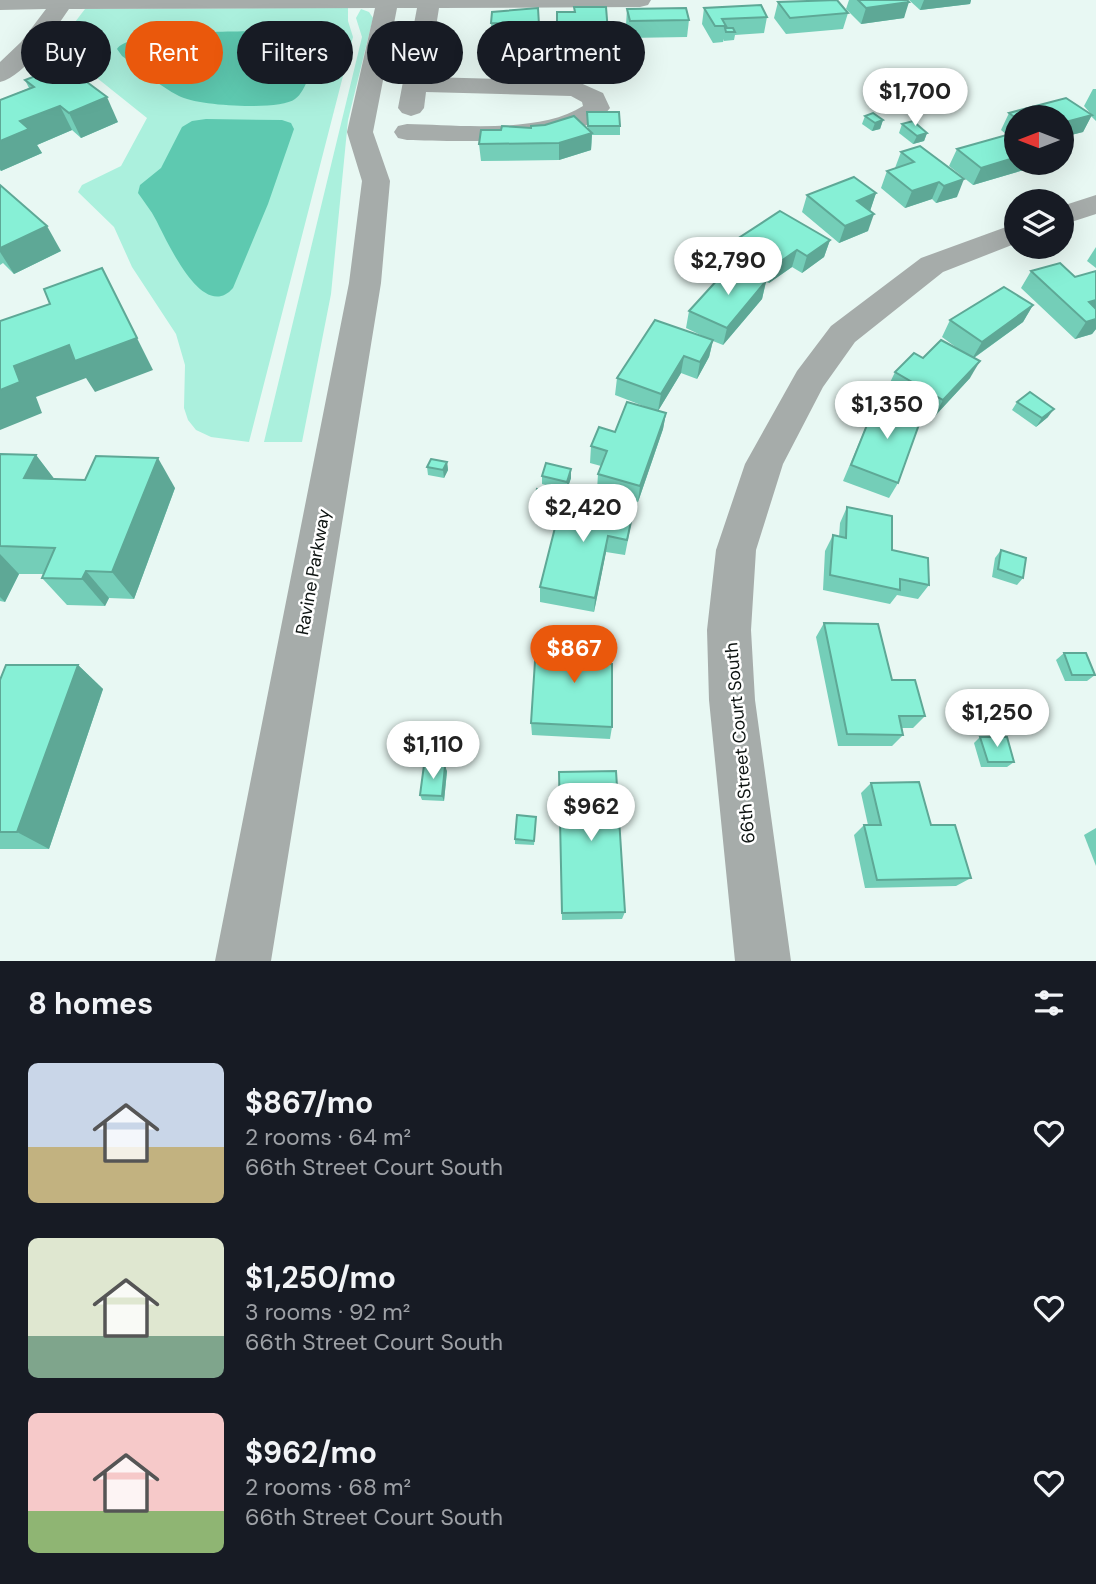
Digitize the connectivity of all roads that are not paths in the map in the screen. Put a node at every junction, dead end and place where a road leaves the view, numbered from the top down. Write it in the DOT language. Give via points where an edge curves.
graph roads {
  1 [pos="640,0"];
  2 [pos="388,1"];
  3 [pos="428,1"];
  4 [pos="64,2"];
  5 [pos="0,3"];
  6 [pos="425,21"];
  7 [pos="0,75"];
  8 [pos="415,84"];
  9 [pos="407,132"];
  10 [pos="376,181"];
  11 [pos="1096,204"];
  12 [pos="1074,212"];
  13 [pos="1004,237"];
  14 [pos="243,961"];
  15 [pos="763,961"];
  1 -- 3 [label="street"];
  2 -- 3 [label="street"];
  2 -- 4 [label="street"];
  2 -- 10 [label="street, Ravine Parkway" via="360,132"];
  3 -- 6 [label="street, Ravine Parkway"];
  4 -- 5 [label="street"];
  4 -- 7 [label="street"];
  8 -- 9 [label="street, Ravine Parkway"];
  8 -- 9 [label="street" via="576,89 594,98 597,108 589,117 514,132"];
  9 -- 10 [label="street, Ravine Parkway"];
  10 -- 14 [label="street, Ravine Parkway" via="356,337"];
  11 -- 12 [label="street"];
  13 -- 15 [label="street, 66th Street Court South" via="933,265 842,334 809,380 764,464 736,550 729,630 732,700"];
}
